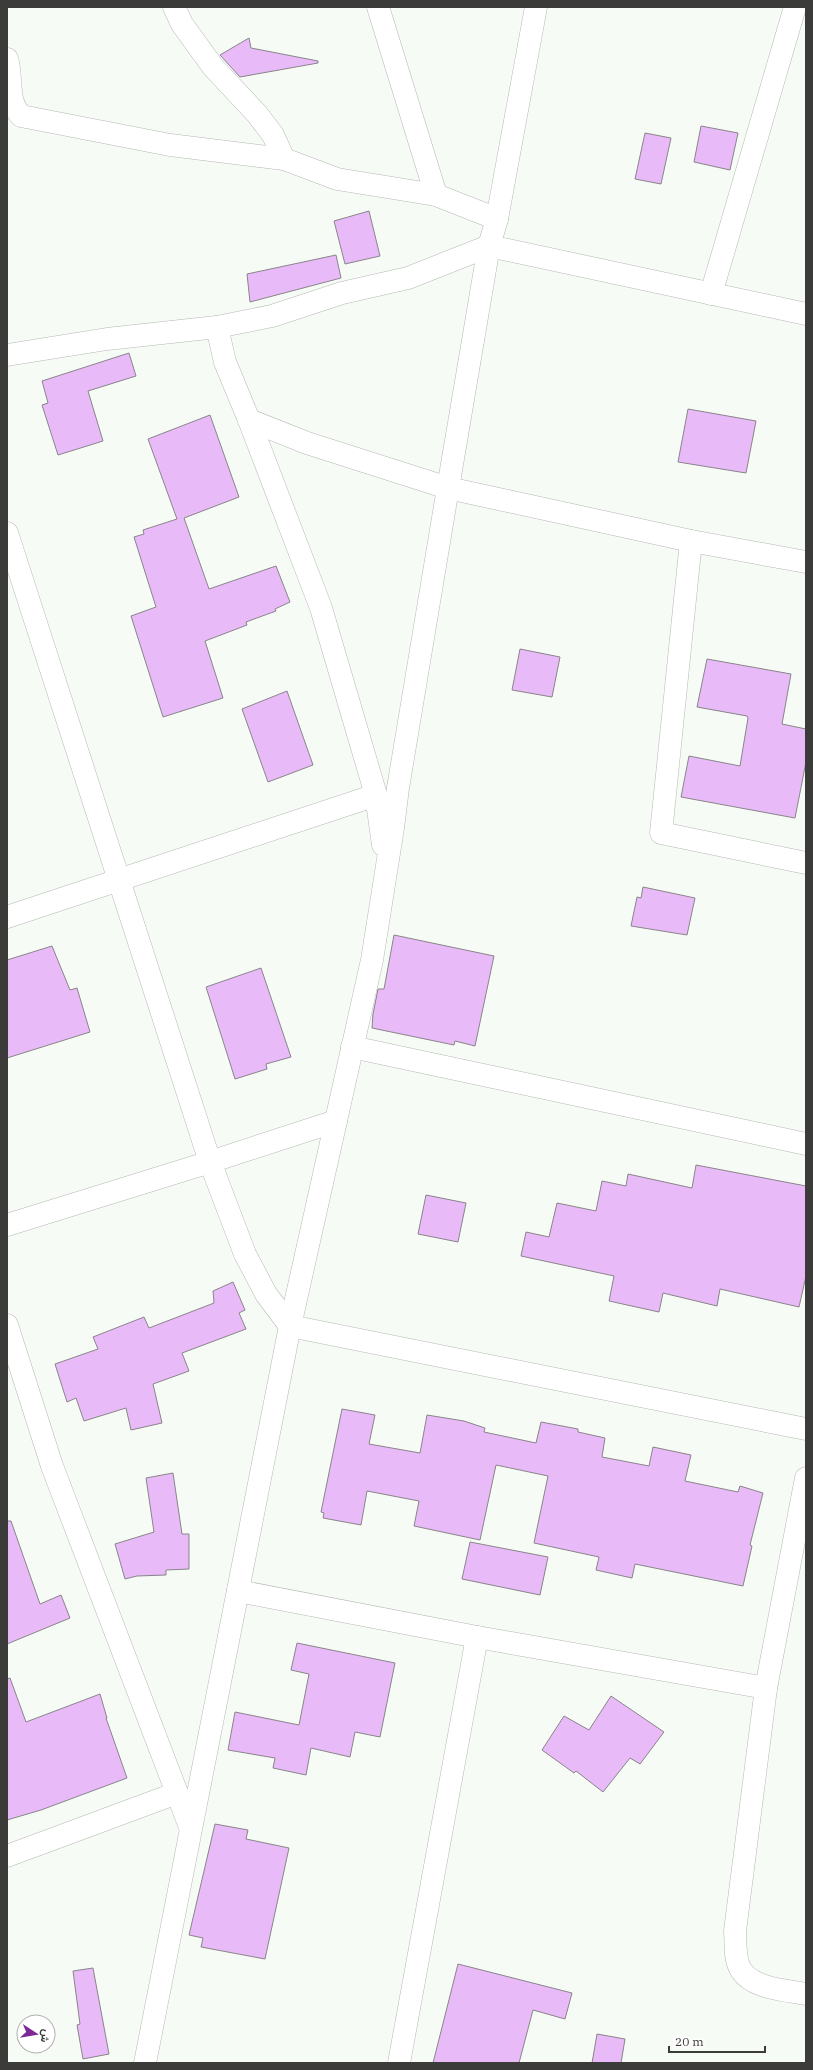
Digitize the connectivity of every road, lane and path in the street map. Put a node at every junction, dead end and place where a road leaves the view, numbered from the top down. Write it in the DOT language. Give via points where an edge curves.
graph roads {
  1 [pos="174,7"];
  2 [pos="378,7"];
  3 [pos="536,7"];
  4 [pos="795,7"];
  5 [pos="7,59"];
  6 [pos="284,160"];
  7 [pos="436,194"];
  8 [pos="497,219"];
  9 [pos="489,246"];
  10 [pos="711,294"];
  11 [pos="806,314"];
  12 [pos="217,327"];
  13 [pos="7,355"];
  14 [pos="249,420"];
  15 [pos="448,488"];
  16 [pos="7,533"];
  17 [pos="691,541"];
  18 [pos="806,562"];
  19 [pos="376,795"];
  20 [pos="806,863"];
  21 [pos="386,872"];
  22 [pos="120,881"];
  23 [pos="7,917"];
  24 [pos="352,1047"];
  25 [pos="336,1121"];
  26 [pos="806,1144"];
  27 [pos="210,1162"];
  28 [pos="7,1225"];
  29 [pos="7,1325"];
  30 [pos="290,1326"];
  31 [pos="806,1429"];
  32 [pos="806,1478"];
  33 [pos="238,1591"];
  34 [pos="477,1637"];
  35 [pos="766,1688"];
  36 [pos="177,1792"];
  37 [pos="190,1828"];
  38 [pos="7,1856"];
  39 [pos="806,1994"];
  40 [pos="145,2063"];
  41 [pos="399,2063"];
  1 -- 6 [label="street" via="182,24 213,67 269,130"];
  2 -- 7 [label="street"];
  3 -- 8 [label="street"];
  4 -- 10 [label="street"];
  5 -- 6 [label="street" via="11,98 14,109 21,116 170,146"];
  6 -- 7 [label="street" via="337,179"];
  7 -- 8 [label="street"];
  8 -- 9 [label="street"];
  9 -- 10 [label="street"];
  9 -- 12 [label="street" via="408,278 342,293 272,316"];
  9 -- 15 [label="street"];
  10 -- 11 [label="street"];
  12 -- 13 [label="street" via="107,339"];
  12 -- 14 [label="street" via="225,362"];
  14 -- 15 [label="street" via="307,442"];
  14 -- 19 [label="street" via="321,608"];
  15 -- 17 [label="street"];
  15 -- 21 [label="street"];
  16 -- 22 [label="street"];
  17 -- 18 [label="street"];
  17 -- 20 [label="street" via="661,833"];
  19 -- 21 [label="street"];
  19 -- 22 [label="street"];
  21 -- 24 [label="street" via="372,960"];
  22 -- 23 [label="street"];
  22 -- 27 [label="street"];
  24 -- 25 [label="street"];
  24 -- 26 [label="street"];
  25 -- 27 [label="street"];
  25 -- 30 [label="street"];
  27 -- 28 [label="street"];
  27 -- 30 [label="street" via="246,1254 266,1294"];
  29 -- 36 [label="street" via="52,1466"];
  30 -- 31 [label="street"];
  30 -- 33 [label="street"];
  32 -- 35 [label="street"];
  33 -- 34 [label="street"];
  33 -- 37 [label="street"];
  34 -- 35 [label="street"];
  34 -- 41 [label="street"];
  35 -- 39 [label="street" via="735,1931 736,1954 741,1970 751,1980 765,1986"];
  36 -- 37 [label="street"];
  36 -- 38 [label="street"];
  37 -- 40 [label="street"];
}
